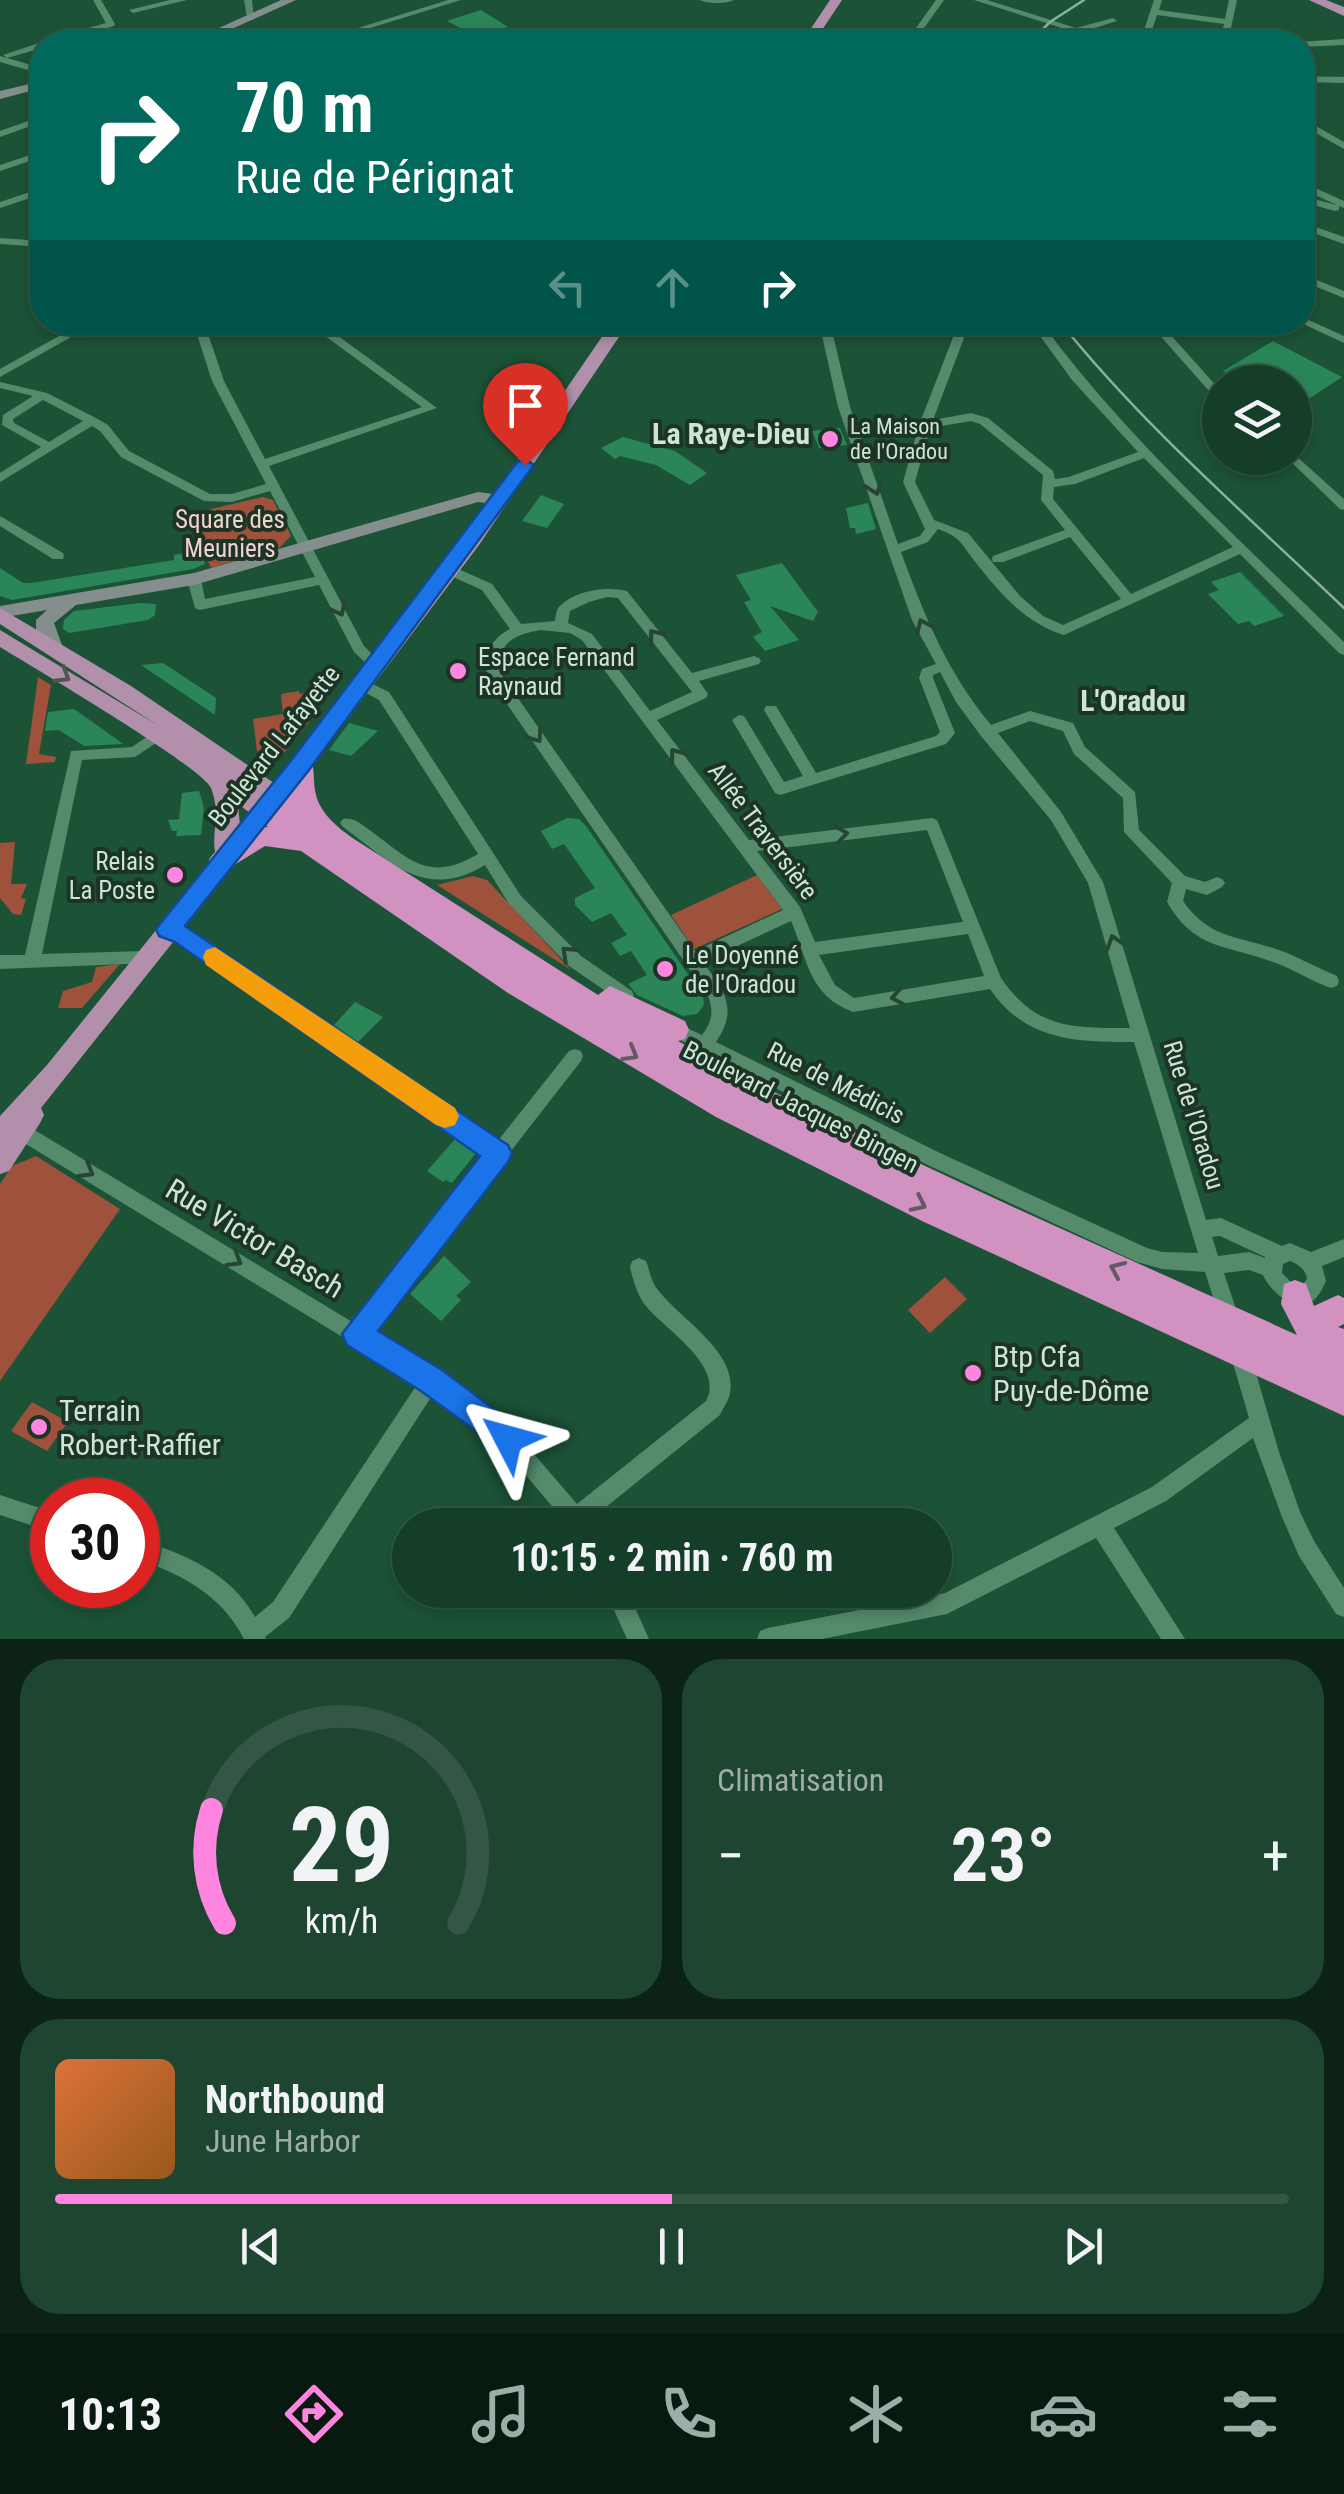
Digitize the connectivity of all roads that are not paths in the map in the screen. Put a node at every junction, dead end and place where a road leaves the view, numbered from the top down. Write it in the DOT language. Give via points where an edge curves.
graph roads {
  1 [pos="97,0"];
  2 [pos="183,0"];
  3 [pos="248,0"];
  4 [pos="290,0"];
  5 [pos="457,0"];
  6 [pos="730,0"];
  7 [pos="836,0"];
  8 [pos="940,0"];
  9 [pos="978,0"];
  10 [pos="1158,0"];
  11 [pos="1233,0"];
  12 [pos="1315,0"];
  13 [pos="707,1"];
  14 [pos="133,10"];
  15 [pos="1343,10"];
  16 [pos="1154,12"];
  17 [pos="252,18"];
  18 [pos="1113,21"];
  19 [pos="1226,22"];
  20 [pos="92,30"];
  21 [pos="223,30"];
  22 [pos="357,30"];
  23 [pos="816,30"];
  24 [pos="919,30"];
  25 [pos="1074,30"];
  26 [pos="1148,30"];
  27 [pos="1225,30"];
  28 [pos="1344,42"];
  29 [pos="1315,43"];
  30 [pos="30,48"];
  31 [pos="2,56"];
  32 [pos="30,66"];
  33 [pos="1315,80"];
  34 [pos="1324,80"];
  35 [pos="1344,80"];
  36 [pos="30,88"];
  37 [pos="1344,92"];
  38 [pos="0,95"];
  39 [pos="30,123"];
  40 [pos="1315,129"];
  41 [pos="0,134"];
  42 [pos="1344,146"];
  43 [pos="30,158"];
  44 [pos="0,168"];
  45 [pos="1315,192"];
  46 [pos="30,195"];
  47 [pos="1315,201"];
  48 [pos="0,205"];
  49 [pos="1344,206"];
  50 [pos="1315,230"];
  51 [pos="0,241"];
  52 [pos="1344,242"];
  53 [pos="30,243"];
  54 [pos="1315,283"];
  55 [pos="1344,295"];
  56 [pos="1315,326"];
  57 [pos="70,335"];
  58 [pos="202,335"];
  59 [pos="328,335"];
  60 [pos="612,335"];
  61 [pos="827,335"];
  62 [pos="959,335"];
  63 [pos="1044,335"];
  64 [pos="1165,335"];
  65 [pos="1344,340"];
  66 [pos="0,374"];
  67 [pos="1202,377"];
  68 [pos="0,385"];
  69 [pos="44,395"];
  70 [pos="92,421"];
  71 [pos="925,425"];
  72 [pos="49,447"];
  73 [pos="1146,453"];
  74 [pos="264,464"];
  75 [pos="1311,475"];
  76 [pos="0,478"];
  77 [pos="1050,484"];
  78 [pos="274,486"];
  79 [pos="501,500"];
  80 [pos="1344,506"];
  81 [pos="0,520"];
  82 [pos="931,523"];
  83 [pos="1074,532"];
  84 [pos="308,546"];
  85 [pos="1242,548"];
  86 [pos="896,549"];
  87 [pos="58,556"];
  88 [pos="998,559"];
  89 [pos="449,570"];
  90 [pos="194,579"];
  91 [pos="324,580"];
  92 [pos="1128,599"];
  93 [pos="79,600"];
  94 [pos="0,614"];
  95 [pos="561,623"];
  96 [pos="518,630"];
  97 [pos="0,637"];
  98 [pos="54,648"];
  99 [pos="1344,650"];
  100 [pos="754,662"];
  101 [pos="944,666"];
  102 [pos="369,674"];
  103 [pos="688,679"];
  104 [pos="770,710"];
  105 [pos="648,718"];
  106 [pos="739,720"];
  107 [pos="986,732"];
  108 [pos="157,735"];
  109 [pos="301,764"];
  110 [pos="227,771"];
  111 [pos="812,779"];
  112 [pos="270,803"];
  113 [pos="326,833"];
  114 [pos="744,847"];
  115 [pos="484,858"];
  116 [pos="222,860"];
  117 [pos="1180,880"];
  118 [pos="1217,883"];
  119 [pos="794,912"];
  120 [pos="973,927"];
  121 [pos="168,929"];
  122 [pos="811,950"];
  123 [pos="505,952"];
  124 [pos="145,958"];
  125 [pos="692,960"];
  126 [pos="32,961"];
  127 [pos="0,962"];
  128 [pos="994,981"];
  129 [pos="1331,981"];
  130 [pos="675,1030"];
  131 [pos="1141,1035"];
  132 [pos="704,1044"];
  133 [pos="575,1056"];
  134 [pos="10,1121"];
  135 [pos="499,1153"];
  136 [pos="0,1162"];
  137 [pos="1202,1229"];
  138 [pos="1344,1248"];
  139 [pos="1274,1262"];
  140 [pos="1310,1262"];
  141 [pos="639,1266"];
  142 [pos="1214,1266"];
  143 [pos="1326,1315"];
  144 [pos="1211,1325"];
  145 [pos="357,1334"];
  146 [pos="1260,1347"];
  147 [pos="1344,1374"];
  148 [pos="431,1380"];
  149 [pos="1344,1400"];
  150 [pos="1344,1413"];
  151 [pos="1262,1428"];
  152 [pos="0,1505"];
  153 [pos="569,1508"];
  154 [pos="595,1508"];
  155 [pos="30,1515"];
  156 [pos="1100,1525"];
  157 [pos="160,1557"];
  158 [pos="1344,1606"];
  159 [pos="624,1608"];
  160 [pos="254,1636"];
  161 [pos="638,1639"];
  162 [pos="768,1639"];
  163 [pos="1174,1639"];
  1 -- 20 [label="street" via="112,24"];
  2 -- 14 [label="street"];
  3 -- 17 [label="street"];
  4 -- 17 [label="main road"];
  5 -- 22 [label="street"];
  6 -- 13 [label="street"];
  7 -- 23 [label="main road"];
  8 -- 24 [label="street"];
  9 -- 25 [label="street"];
  10 -- 16 [label="street"];
  11 -- 19 [label="street"];
  12 -- 15 [label="main road"];
  16 -- 19 [label="street"];
  16 -- 26 [label="street"];
  17 -- 21 [label="main road"];
  18 -- 25 [label="street"];
  19 -- 27 [label="street"];
  28 -- 29 [label="street"];
  30 -- 31 [label="street"];
  31 -- 32 [label="street"];
  33 -- 34 [label="street"];
  34 -- 35 [label="street"];
  34 -- 37 [label="street"];
  36 -- 38 [label="main road"];
  39 -- 41 [label="street"];
  40 -- 42 [label="street"];
  43 -- 44 [label="street"];
  45 -- 49 [label="street"];
  46 -- 48 [label="street"];
  47 -- 49 [label="street"];
  50 -- 52 [label="street"];
  51 -- 53 [label="street"];
  54 -- 55 [label="street"];
  56 -- 65 [label="street"];
  57 -- 66 [label="street"];
  58 -- 74 [label="street, Rue de Médicis" via="218,381"];
  59 -- 74 [label="street" via="432,408"];
  60 -- 79 [label="main road, Boulevard Lafayette"];
  61 -- 86 [label="street, Rue de l'Oradou, one-way" via="844,407"];
  62 -- 71 [label="street"];
  63 -- 73 [label="street"];
  64 -- 67 [label="street"];
  68 -- 69 [label="street"];
  69 -- 70 [label="street"];
  69 -- 72 [label="street" via="7,418 8,425"];
  70 -- 72 [label="street"];
  70 -- 78 [label="street" via="126,454 208,498"];
  71 -- 77 [label="street" via="971,417 984,422 1049,474"];
  71 -- 82 [label="street" via="909,482"];
  72 -- 76 [label="street"];
  73 -- 77 [label="street"];
  73 -- 85 [label="street"];
  74 -- 78 [label="street, Rue de Médicis"];
  75 -- 80 [label="street"];
  77 -- 83 [label="street" via="1047,500"];
  78 -- 84 [label="street, Rue de Médicis"];
  79 -- 84 [label="main road" via="478,498"];
  79 -- 89 [label="main road, Boulevard Lafayette"];
  81 -- 87 [label="street"];
  82 -- 86 [label="street" via="929,536"];
  82 -- 92 [label="street" via="972,541 976,554 1048,627 1064,630"];
  83 -- 88 [label="street"];
  83 -- 92 [label="street"];
  84 -- 90 [label="main road"];
  84 -- 91 [label="street, Rue de Médicis"];
  85 -- 92 [label="street"];
  85 -- 99 [label="street"];
  101 -- 86 [label="street, Rue de l'Oradou, one-way" via="919,620"];
  89 -- 96 [label="street" via="487,587"];
  89 -- 102 [label="main road, Boulevard Lafayette"];
  90 -- 91 [label="street" via="200,605"];
  90 -- 93 [label="main road"];
  91 -- 102 [label="street, Rue de Médicis, one-way"];
  93 -- 94 [label="main road"];
  93 -- 98 [label="main road" via="46,620"];
  94 -- 98 [label="main road"];
  95 -- 96 [label="street"];
  103 -- 95 [label="street, one-way" via="616,591 567,607"];
  95 -- 105 [label="street, Allée Traversière" via="587,637"];
  96 -- 125 [label="street, one-way" via="494,652 494,675"];
  97 -- 108 [label="main road, one-way"];
  98 -- 110 [label="main road"];
  100 -- 103 [label="street"];
  101 -- 107 [label="street, Rue de l'Oradou"];
  101 -- 111 [label="street" via="926,678 948,733 940,740"];
  102 -- 109 [label="main road, Boulevard Lafayette"];
  102 -- 115 [label="street, Rue de Médicis"];
  103 -- 105 [label="street" via="701,694"];
  104 -- 111 [label="street"];
  114 -- 105 [label="street, Allée Traversière, one-way"];
  106 -- 111 [label="street" via="780,789"];
  107 -- 117 [label="street" via="1030,716 1071,732 1079,750 1130,796 1132,832"];
  131 -- 107 [label="street, Rue de l'Oradou, one-way" via="1084,860"];
  108 -- 110 [label="main road"];
  108 -- 126 [label="street" via="134,752 76,756"];
  109 -- 110 [label="main road"];
  109 -- 112 [label="main road, Boulevard Lafayette"];
  109 -- 113 [label="highway" via="303,796"];
  110 -- 112 [label="main road"];
  110 -- 116 [label="main road" via="230,814"];
  112 -- 113 [label="highway, Boulevard Jacques Bingen"];
  112 -- 116 [label="main road, Boulevard Lafayette"];
  113 -- 115 [label="street" via="435,878 457,875"];
  113 -- 116 [label="highway" via="262,836"];
  113 -- 123 [label="highway, Boulevard Jacques Bingen"];
  113 -- 144 [label="highway, Boulevard Jacques Bingen, one-way" via="518,984 726,1108 932,1211"];
  114 -- 119 [label="street, Allée Traversière"];
  114 -- 120 [label="street, one-way" via="932,824"];
  130 -- 115 [label="street, Rue de Médicis, one-way" via="575,961"];
  116 -- 121 [label="main road, Boulevard Lafayette"];
  117 -- 118 [label="street" via="1206,889"];
  117 -- 129 [label="street" via="1175,902 1219,943 1273,955"];
  119 -- 122 [label="street, Allée Traversière"];
  119 -- 125 [label="street"];
  120 -- 122 [label="street"];
  120 -- 128 [label="street"];
  121 -- 124 [label="main road, Boulevard Lafayette"];
  121 -- 135 [label="street"];
  128 -- 122 [label="street, Allée Traversière, one-way" via="853,1005 826,988"];
  123 -- 130 [label="highway"];
  144 -- 123 [label="highway, Boulevard Jacques Bingen, one-way" via="770,1106"];
  124 -- 126 [label="street"];
  124 -- 134 [label="main road, Boulevard Lafayette"];
  125 -- 132 [label="street" via="723,1008"];
  126 -- 127 [label="street"];
  128 -- 131 [label="street" via="1022,1016 1046,1029"];
  130 -- 132 [label="street, Rue de Médicis"];
  131 -- 137 [label="street, Rue de l'Oradou"];
  132 -- 142 [label="street, Rue de Médicis" via="1144,1256 1164,1264 1190,1258"];
  133 -- 135 [label="street"];
  134 -- 136 [label="main road, Boulevard Lafayette"];
  134 -- 145 [label="street, Rue Victor Basch, one-way"];
  135 -- 145 [label="street"];
  137 -- 139 [label="street" via="1221,1227"];
  137 -- 142 [label="street, Rue de l'Oradou"];
  138 -- 140 [label="street"];
  139 -- 140 [label="street" via="1297,1254"];
  139 -- 142 [label="street, Rue de Médicis"];
  139 -- 143 [label="street" via="1281,1288"];
  140 -- 143 [label="street"];
  141 -- 154 [label="street" via="649,1295 718,1369 723,1388 713,1408"];
  142 -- 151 [label="street, Rue de l'Oradou"];
  144 -- 146 [label="highway, Boulevard Jacques Bingen"];
  145 -- 148 [label="street, Rue Victor Basch"];
  146 -- 147 [label="highway, Boulevard Jacques Bingen"];
  146 -- 149 [label="highway, Boulevard Jacques Bingen"];
  146 -- 150 [label="highway"];
  148 -- 153 [label="street, Rue Victor Basch" via="508,1439"];
  148 -- 160 [label="street" via="278,1615"];
  151 -- 156 [label="street" via="1250,1428 1159,1494"];
  151 -- 158 [label="street, Rue de l'Oradou" via="1294,1524"];
  152 -- 155 [label="street"];
  156 -- 162 [label="street" via="946,1603"];
  156 -- 163 [label="street"];
  157 -- 160 [label="street" via="216,1583"];
  159 -- 161 [label="street"];
}
